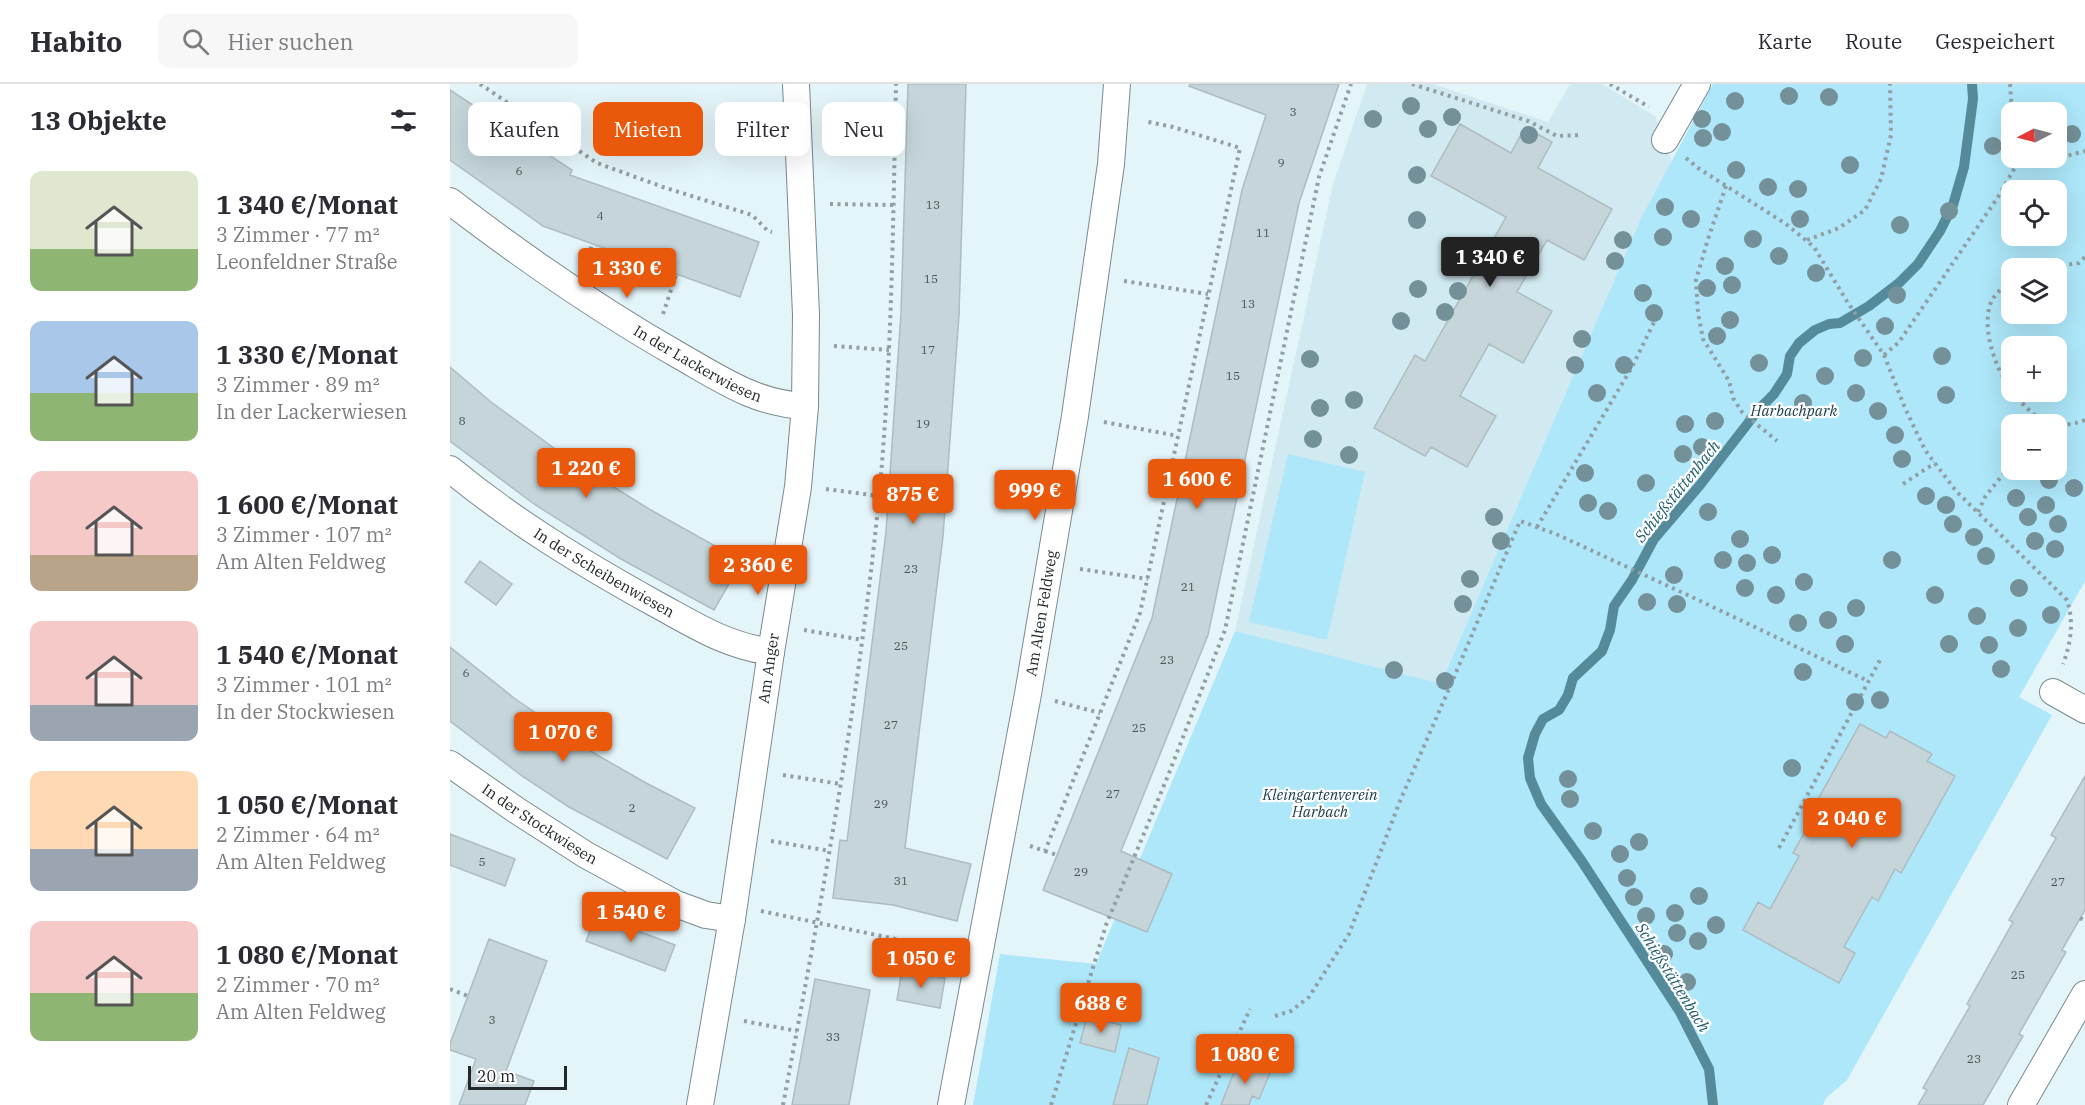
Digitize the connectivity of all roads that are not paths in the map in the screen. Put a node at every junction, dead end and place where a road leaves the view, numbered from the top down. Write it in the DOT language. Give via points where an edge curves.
graph roads {
  1 [pos="796,84"];
  2 [pos="1117,84"];
  3 [pos="1697,84"];
  4 [pos="1675,148"];
  5 [pos="450,201"];
  6 [pos="806,406"];
  7 [pos="450,469"];
  8 [pos="771,652"];
  9 [pos="2053,692"];
  10 [pos="2085,710"];
  11 [pos="450,764"];
  12 [pos="742,914"];
  13 [pos="2085,994"];
  14 [pos="700,1105"];
  15 [pos="951,1105"];
  16 [pos="2021,1105"];
  1 -- 6 [label="street, Am Anger"];
  2 -- 15 [label="street, Am Alten Feldweg" via="1111,164 1075,416"];
  3 -- 4 [label="street"];
  5 -- 6 [label="street, In der Lackerwiesen" via="581,296 656,342 767,401"];
  6 -- 8 [label="street, Am Anger" via="798,487"];
  7 -- 8 [label="street, In der Scheibenwiesen" via="540,536 611,579 724,641"];
  8 -- 12 [label="street, Am Anger"];
  9 -- 10 [label="street"];
  11 -- 12 [label="street, In der Stockwiesen" via="596,860 676,904 706,915"];
  12 -- 14 [label="street, Am Anger"];
  13 -- 16 [label="street"];
}
